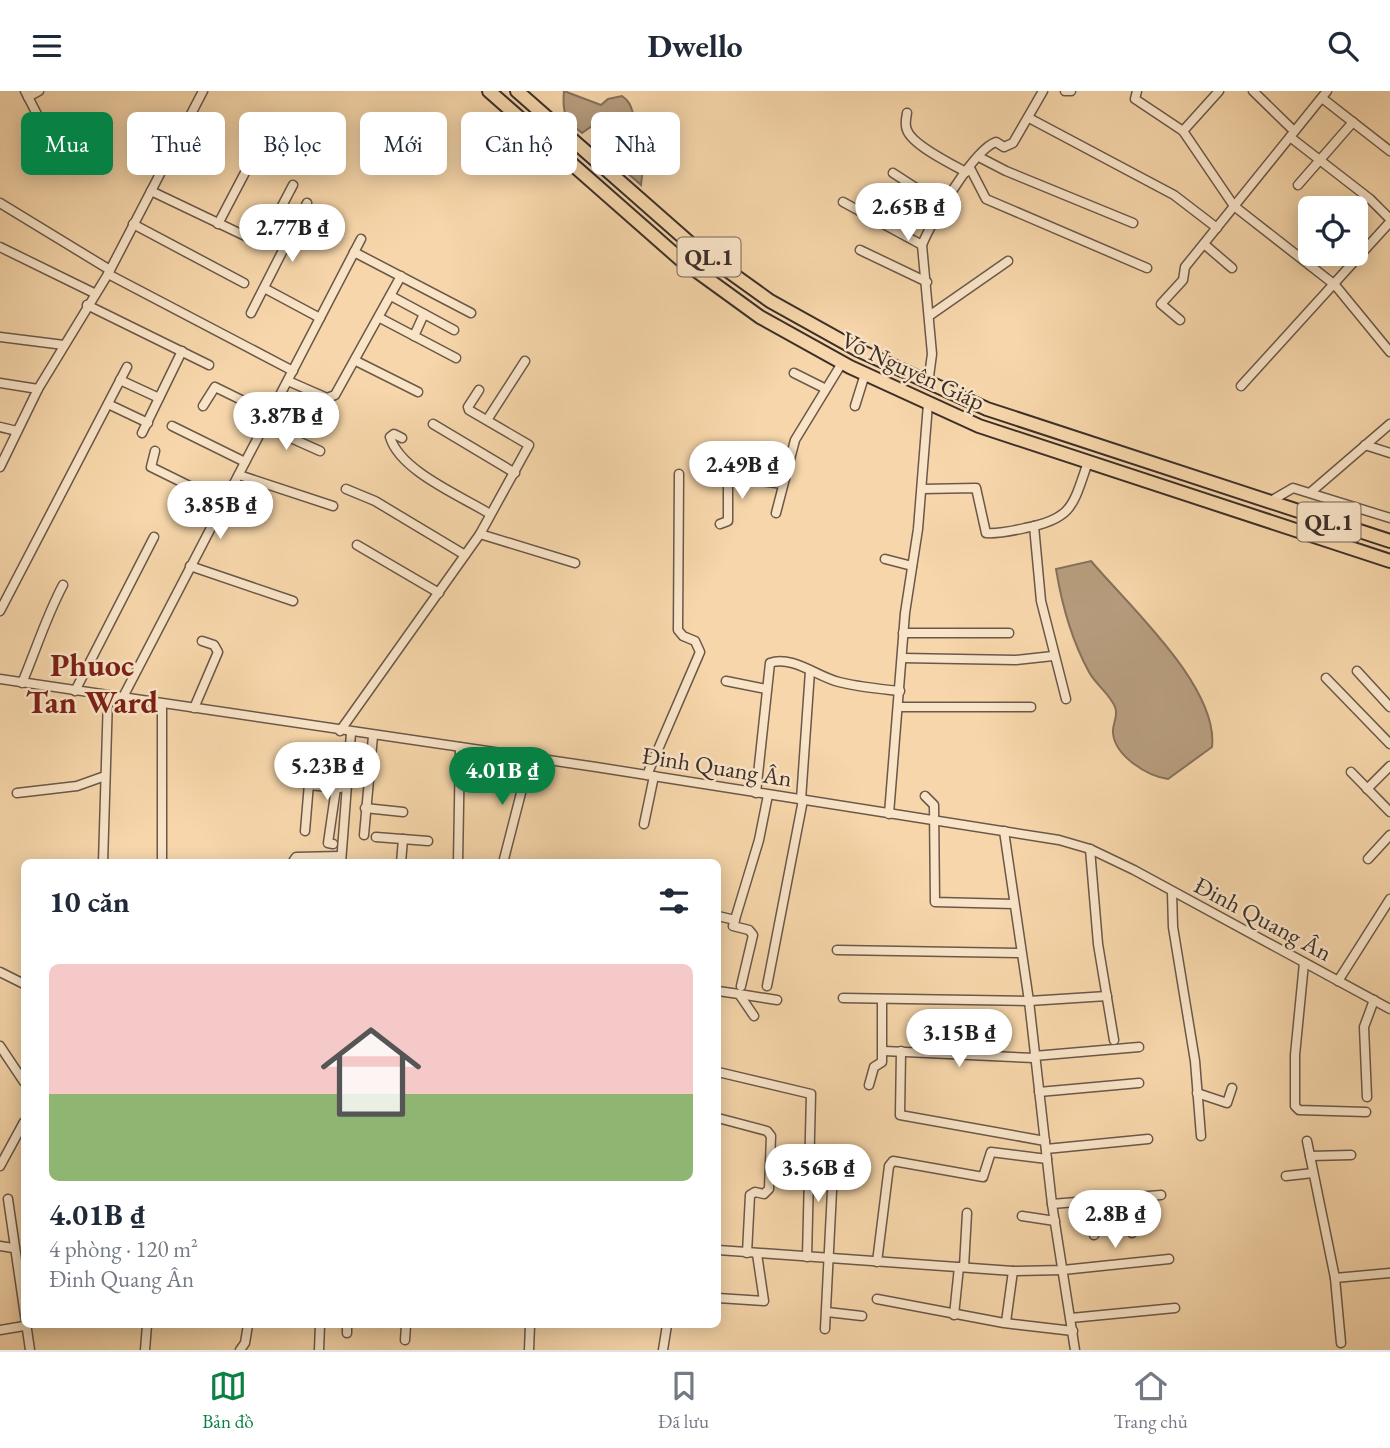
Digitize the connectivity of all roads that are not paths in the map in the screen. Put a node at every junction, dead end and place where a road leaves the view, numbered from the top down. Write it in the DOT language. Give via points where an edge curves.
graph roads {
  1 [pos="39,91"];
  2 [pos="203,91"];
  3 [pos="489,91"];
  4 [pos="517,91"];
  5 [pos="1043,91"];
  6 [pos="1065,91"];
  7 [pos="1071,91"];
  8 [pos="1137,91"];
  9 [pos="1219,91"];
  10 [pos="1252,91"];
  11 [pos="27,94"];
  12 [pos="1324,94"];
  13 [pos="37,112"];
  14 [pos="907,114"];
  15 [pos="1029,118"];
  16 [pos="1353,122"];
  17 [pos="1183,131"];
  18 [pos="1292,134"];
  19 [pos="1390,151"];
  20 [pos="979,157"];
  21 [pos="1320,160"];
  22 [pos="968,170"];
  23 [pos="893,173"];
  24 [pos="244,175"];
  25 [pos="293,185"];
  26 [pos="1298,185"];
  27 [pos="151,191"];
  28 [pos="843,202"];
  29 [pos="0,203"];
  30 [pos="307,203"];
  31 [pos="1234,205"];
  32 [pos="944,206"];
  33 [pos="1390,220"];
  34 [pos="1133,223"];
  35 [pos="133,224"];
  36 [pos="218,224"];
  37 [pos="1217,228"];
  38 [pos="361,239"];
  39 [pos="1204,244"];
  40 [pos="922,245"];
  41 [pos="0,247"];
  42 [pos="860,250"];
  43 [pos="355,252"];
  44 [pos="1008,261"];
  45 [pos="1147,268"];
  46 [pos="1232,268"];
  47 [pos="109,272"];
  48 [pos="401,276"];
  49 [pos="927,282"];
  50 [pos="244,283"];
  51 [pos="1335,285"];
  52 [pos="264,288"];
  53 [pos="94,293"];
  54 [pos="391,296"];
  55 [pos="87,305"];
  56 [pos="251,313"];
  57 [pos="471,313"];
  58 [pos="424,314"];
  59 [pos="929,316"];
  60 [pos="320,318"];
  61 [pos="380,318"];
  62 [pos="1180,320"];
  63 [pos="454,330"];
  64 [pos="414,336"];
  65 [pos="0,337"];
  66 [pos="64,345"];
  67 [pos="182,351"];
  68 [pos="1390,352"];
  69 [pos="457,358"];
  70 [pos="356,361"];
  71 [pos="525,361"];
  72 [pos="842,363"];
  73 [pos="209,365"];
  74 [pos="127,366"];
  75 [pos="293,371"];
  76 [pos="794,373"];
  77 [pos="865,375"];
  78 [pos="120,380"];
  79 [pos="288,381"];
  80 [pos="0,383"];
  81 [pos="928,384"];
  82 [pos="1241,386"];
  83 [pos="824,388"];
  84 [pos="38,389"];
  85 [pos="480,390"];
  86 [pos="418,392"];
  87 [pos="159,398"];
  88 [pos="108,404"];
  89 [pos="928,404"];
  90 [pos="203,406"];
  91 [pos="855,406"];
  92 [pos="270,414"];
  93 [pos="486,420"];
  94 [pos="148,422"];
  95 [pos="433,423"];
  96 [pos="1390,424"];
  97 [pos="0,426"];
  98 [pos="172,426"];
  99 [pos="264,426"];
  100 [pos="17,431"];
  101 [pos="142,433"];
  102 [pos="402,438"];
  103 [pos="1365,445"];
  104 [pos="155,450"];
  105 [pos="320,451"];
  106 [pos="1390,453"];
  107 [pos="245,462"];
  108 [pos="1088,462"];
  109 [pos="0,467"];
  110 [pos="515,473"];
  111 [pos="679,474"];
  112 [pos="239,475"];
  113 [pos="783,484"];
  114 [pos="346,489"];
  115 [pos="922,489"];
  116 [pos="1311,492"];
  117 [pos="1269,502"];
  118 [pos="224,503"];
  119 [pos="333,506"];
  120 [pos="776,513"];
  121 [pos="490,514"];
  122 [pos="1390,518"];
  123 [pos="720,524"];
  124 [pos="1034,526"];
  125 [pos="480,534"];
  126 [pos="154,537"];
  127 [pos="1390,541"];
  128 [pos="357,545"];
  129 [pos="465,555"];
  130 [pos="885,559"];
  131 [pos="1390,561"];
  132 [pos="575,563"];
  133 [pos="190,566"];
  134 [pos="912,566"];
  135 [pos="63,585"];
  136 [pos="439,593"];
  137 [pos="293,601"];
  138 [pos="0,611"];
  139 [pos="903,633"];
  140 [pos="1009,633"];
  141 [pos="202,641"];
  142 [pos="1053,656"];
  143 [pos="902,657"];
  144 [pos="810,671"];
  145 [pos="1357,671"];
  146 [pos="1326,678"];
  147 [pos="0,679"];
  148 [pos="726,681"];
  149 [pos="22,683"];
  150 [pos="766,689"];
  151 [pos="75,691"];
  152 [pos="900,691"];
  153 [pos="108,697"];
  154 [pos="122,699"];
  155 [pos="1066,699"];
  156 [pos="162,704"];
  157 [pos="899,707"];
  158 [pos="1031,707"];
  159 [pos="194,708"];
  160 [pos="1390,708"];
  161 [pos="340,731"];
  162 [pos="351,733"];
  163 [pos="373,736"];
  164 [pos="1388,739"];
  165 [pos="460,747"];
  166 [pos="530,758"];
  167 [pos="347,761"];
  168 [pos="1390,765"];
  169 [pos="1351,772"];
  170 [pos="105,776"];
  171 [pos="650,776"];
  172 [pos="308,785"];
  173 [pos="336,788"];
  174 [pos="347,788"];
  175 [pos="1367,789"];
  176 [pos="17,793"];
  177 [pos="756,793"];
  178 [pos="768,795"];
  179 [pos="925,796"];
  180 [pos="802,800"];
  181 [pos="365,808"];
  182 [pos="403,812"];
  183 [pos="1390,813"];
  184 [pos="889,814"];
  185 [pos="934,821"];
  186 [pos="644,824"];
  187 [pos="305,831"];
  188 [pos="1004,831"];
  189 [pos="364,835"];
  190 [pos="1390,835"];
  191 [pos="376,837"];
  192 [pos="403,839"];
  193 [pos="428,841"];
  194 [pos="333,844"];
  195 [pos="1090,849"];
  196 [pos="103,859"];
  197 [pos="162,859"];
  198 [pos="295,859"];
  199 [pos="317,859"];
  200 [pos="341,859"];
  201 [pos="401,859"];
  202 [pos="458,859"];
  203 [pos="504,859"];
  204 [pos="1368,859"];
  205 [pos="1172,892"];
  206 [pos="1390,899"];
  207 [pos="1014,904"];
  208 [pos="721,917"];
  209 [pos="735,920"];
  210 [pos="837,950"];
  211 [pos="1021,953"];
  212 [pos="1304,963"];
  213 [pos="0,972"];
  214 [pos="1338,981"];
  215 [pos="21,982"];
  216 [pos="767,986"];
  217 [pos="740,990"];
  218 [pos="721,991"];
  219 [pos="1107,996"];
  220 [pos="843,998"];
  221 [pos="881,999"];
  222 [pos="777,1000"];
  223 [pos="1374,1000"];
  224 [pos="1029,1001"];
  225 [pos="1390,1009"];
  226 [pos="754,1016"];
  227 [pos="1114,1040"];
  228 [pos="0,1046"];
  229 [pos="1139,1047"];
  230 [pos="884,1051"];
  231 [pos="901,1051"];
  232 [pos="1034,1057"];
  233 [pos="3,1058"];
  234 [pos="721,1073"];
  235 [pos="21,1079"];
  236 [pos="1139,1083"];
  237 [pos="869,1085"];
  238 [pos="1232,1088"];
  239 [pos="1039,1092"];
  240 [pos="1197,1093"];
  241 [pos="1367,1097"];
  242 [pos="1366,1112"];
  243 [pos="721,1119"];
  244 [pos="21,1128"];
  245 [pos="1201,1136"];
  246 [pos="1147,1139"];
  247 [pos="1307,1141"];
  248 [pos="1045,1145"];
  249 [pos="834,1151"];
  250 [pos="1351,1155"];
  251 [pos="1310,1156"];
  252 [pos="1047,1159"];
  253 [pos="0,1166"];
  254 [pos="1313,1173"];
  255 [pos="1286,1176"];
  256 [pos="1161,1195"];
  257 [pos="1127,1198"];
  258 [pos="8,1199"];
  259 [pos="1091,1201"];
  260 [pos="1052,1204"];
  261 [pos="967,1213"];
  262 [pos="1022,1216"];
  263 [pos="1055,1221"];
  264 [pos="1132,1233"];
  265 [pos="1094,1235"];
  266 [pos="0,1246"];
  267 [pos="13,1248"];
  268 [pos="721,1250"];
  269 [pos="747,1253"];
  270 [pos="757,1254"];
  271 [pos="807,1257"];
  272 [pos="830,1258"];
  273 [pos="1169,1259"];
  274 [pos="877,1262"];
  275 [pos="961,1267"];
  276 [pos="1063,1270"];
  277 [pos="1013,1271"];
  278 [pos="1389,1275"];
  279 [pos="1335,1278"];
  280 [pos="721,1299"];
  281 [pos="877,1299"];
  282 [pos="21,1305"];
  283 [pos="1175,1308"];
  284 [pos="827,1312"];
  285 [pos="954,1315"];
  286 [pos="862,1316"];
  287 [pos="1071,1318"];
  288 [pos="1006,1322"];
  289 [pos="21,1326"];
  290 [pos="24,1328"];
  291 [pos="147,1328"];
  292 [pos="248,1328"];
  293 [pos="320,1328"];
  294 [pos="406,1328"];
  295 [pos="530,1328"];
  296 [pos="667,1328"];
  297 [pos="825,1329"];
  298 [pos="0,1330"];
  299 [pos="1073,1331"];
  300 [pos="405,1341"];
  301 [pos="1341,1343"];
  302 [pos="30,1350"];
  303 [pos="145,1350"];
  304 [pos="240,1350"];
  305 [pos="319,1350"];
  306 [pos="529,1350"];
  307 [pos="663,1350"];
  308 [pos="1075,1350"];
  1 -- 11 [label="street"];
  2 -- 27 [label="street"];
  3 -- 72 [label="highway, Võ Nguyên Giáp / QL.1" via="680,259 760,317"];
  4 -- 81 [label="highway, Võ Nguyên Giáp / QL.1" via="692,245 770,301"];
  5 -- 15 [label="street"];
  6 -- 7 [label="street"];
  8 -- 17 [label="street" via="1135,99"];
  9 -- 17 [label="street"];
  10 -- 18 [label="street"];
  11 -- 13 [label="street"];
  12 -- 16 [label="street"];
  12 -- 18 [label="street"];
  14 -- 22 [label="street" via="909,135"];
  15 -- 20 [label="street" via="1013,143 1003,147 993,143"];
  15 -- 37 [label="street" via="1174,195"];
  16 -- 19 [label="street"];
  16 -- 21 [label="street"];
  17 -- 31 [label="street"];
  18 -- 21 [label="street"];
  18 -- 31 [label="street"];
  20 -- 22 [label="street"];
  20 -- 34 [label="street"];
  21 -- 26 [label="street"];
  21 -- 33 [label="street"];
  22 -- 32 [label="street"];
  22 -- 45 [label="street" via="986,199"];
  23 -- 32 [label="street"];
  24 -- 36 [label="street"];
  25 -- 36 [label="street" via="262,244"];
  27 -- 35 [label="street"];
  27 -- 36 [label="street"];
  28 -- 40 [label="street"];
  29 -- 47 [label="street"];
  30 -- 52 [label="street"];
  31 -- 37 [label="street"];
  31 -- 51 [label="street"];
  32 -- 40 [label="street"];
  33 -- 51 [label="street"];
  35 -- 47 [label="street"];
  35 -- 50 [label="street"];
  37 -- 39 [label="street"];
  38 -- 43 [label="street"];
  39 -- 46 [label="street"];
  39 -- 62 [label="street" via="1185,267 1183,280 1161,304"];
  40 -- 49 [label="street"];
  41 -- 53 [label="street"];
  42 -- 49 [label="street"];
  43 -- 48 [label="street"];
  43 -- 60 [label="street"];
  44 -- 59 [label="street"];
  47 -- 53 [label="street"];
  47 -- 75 [label="street"];
  48 -- 54 [label="street"];
  48 -- 57 [label="street"];
  49 -- 59 [label="street"];
  51 -- 68 [label="street"];
  51 -- 82 [label="street"];
  52 -- 56 [label="street"];
  52 -- 60 [label="street"];
  53 -- 55 [label="street"];
  54 -- 58 [label="street"];
  54 -- 61 [label="street"];
  55 -- 66 [label="street"];
  55 -- 67 [label="street"];
  58 -- 63 [label="street"];
  58 -- 64 [label="street"];
  59 -- 81 [label="street" via="932,354"];
  60 -- 75 [label="street"];
  61 -- 64 [label="street"];
  61 -- 70 [label="street"];
  64 -- 69 [label="street"];
  65 -- 66 [label="street"];
  66 -- 84 [label="street"];
  67 -- 73 [label="street"];
  67 -- 87 [label="street"];
  70 -- 79 [label="street" via="331,398"];
  70 -- 86 [label="street"];
  71 -- 93 [label="street"];
  72 -- 77 [label="highway, Võ Nguyên Giáp / QL.1"];
  72 -- 83 [label="street"];
  74 -- 78 [label="street"];
  75 -- 79 [label="street"];
  76 -- 83 [label="street"];
  77 -- 89 [label="highway, Võ Nguyên Giáp / QL.1"];
  77 -- 91 [label="street"];
  78 -- 87 [label="street"];
  78 -- 88 [label="street"];
  79 -- 92 [label="street"];
  80 -- 84 [label="street"];
  81 -- 117 [label="highway, Võ Nguyên Giáp / QL.1" via="987,409"];
  83 -- 113 [label="street" via="794,440"];
  84 -- 100 [label="street"];
  85 -- 93 [label="street" via="468,409"];
  87 -- 94 [label="street"];
  88 -- 94 [label="street"];
  88 -- 138 [label="street"];
  89 -- 108 [label="highway, Võ Nguyên Giáp / QL.1"];
  89 -- 115 [label="street"];
  90 -- 92 [label="street" via="215,387"];
  92 -- 99 [label="street"];
  93 -- 110 [label="street" via="529,445"];
  94 -- 101 [label="street"];
  95 -- 110 [label="street"];
  96 -- 103 [label="street"];
  97 -- 100 [label="street"];
  98 -- 107 [label="street"];
  99 -- 105 [label="street"];
  99 -- 107 [label="street"];
  100 -- 109 [label="street"];
  102 -- 121 [label="street" via="394,434 390,439 408,463"];
  103 -- 106 [label="street"];
  103 -- 116 [label="street"];
  104 -- 118 [label="street" via="151,467"];
  107 -- 112 [label="street"];
  108 -- 124 [label="street" via="1066,512 1056,521"];
  108 -- 131 [label="highway, Võ Nguyên Giáp / QL.1"];
  110 -- 121 [label="street"];
  111 -- 171 [label="street" via="678,630 695,641 700,652"];
  112 -- 118 [label="street"];
  112 -- 119 [label="street"];
  113 -- 120 [label="street"];
  113 -- 123 [label="street" via="728,477 728,521"];
  114 -- 129 [label="street" via="375,501"];
  115 -- 124 [label="street" via="976,488 986,533"];
  115 -- 134 [label="street"];
  116 -- 117 [label="street" via="1289,489"];
  116 -- 122 [label="street"];
  117 -- 127 [label="highway, Võ Nguyên Giáp / QL.1"];
  118 -- 133 [label="street"];
  121 -- 125 [label="street"];
  124 -- 142 [label="street" via="1041,601"];
  125 -- 129 [label="street"];
  125 -- 132 [label="street"];
  126 -- 151 [label="street"];
  128 -- 136 [label="street"];
  129 -- 136 [label="street"];
  130 -- 134 [label="street"];
  133 -- 137 [label="street"];
  133 -- 154 [label="street"];
  134 -- 139 [label="street"];
  135 -- 149 [label="street"];
  136 -- 161 [label="street"];
  139 -- 140 [label="street"];
  139 -- 143 [label="street"];
  141 -- 159 [label="street" via="214,645 218,652"];
  142 -- 143 [label="street" via="993,660"];
  142 -- 155 [label="street"];
  143 -- 152 [label="street"];
  144 -- 150 [label="street" via="777,660 770,663"];
  144 -- 152 [label="street" via="835,681"];
  144 -- 180 [label="street"];
  145 -- 160 [label="street"];
  146 -- 164 [label="street"];
  147 -- 149 [label="street, Đinh Quang Ân"];
  148 -- 150 [label="street"];
  149 -- 151 [label="street, Đinh Quang Ân"];
  150 -- 177 [label="street"];
  151 -- 153 [label="street, Đinh Quang Ân"];
  152 -- 157 [label="street"];
  153 -- 154 [label="street, Đinh Quang Ân"];
  153 -- 170 [label="street"];
  154 -- 156 [label="street, Đinh Quang Ân"];
  156 -- 159 [label="street, Đinh Quang Ân"];
  156 -- 197 [label="street"];
  157 -- 158 [label="street"];
  157 -- 184 [label="street"];
  159 -- 161 [label="street, Đinh Quang Ân"];
  161 -- 162 [label="street, Đinh Quang Ân"];
  162 -- 163 [label="street, Đinh Quang Ân"];
  162 -- 167 [label="street"];
  163 -- 165 [label="street, Đinh Quang Ân"];
  163 -- 181 [label="street"];
  165 -- 166 [label="street, Đinh Quang Ân"];
  165 -- 202 [label="street"];
  166 -- 171 [label="street, Đinh Quang Ân"];
  166 -- 203 [label="street"];
  167 -- 172 [label="street" via="312,760"];
  167 -- 174 [label="street"];
  168 -- 175 [label="street"];
  169 -- 175 [label="street"];
  170 -- 176 [label="street" via="77,786"];
  170 -- 196 [label="street"];
  171 -- 177 [label="street, Đinh Quang Ân"];
  171 -- 186 [label="street"];
  172 -- 173 [label="street"];
  172 -- 187 [label="street"];
  173 -- 174 [label="street"];
  173 -- 194 [label="street" via="328,843"];
  174 -- 200 [label="street"];
  175 -- 183 [label="street"];
  177 -- 178 [label="street, Đinh Quang Ân"];
  178 -- 180 [label="street, Đinh Quang Ân"];
  178 -- 209 [label="street"];
  179 -- 185 [label="street" via="933,803"];
  180 -- 184 [label="street, Đinh Quang Ân"];
  180 -- 216 [label="street"];
  181 -- 182 [label="street"];
  181 -- 189 [label="street"];
  184 -- 185 [label="street, Đinh Quang Ân"];
  185 -- 188 [label="street, Đinh Quang Ân"];
  185 -- 207 [label="street" via="935,902"];
  188 -- 195 [label="street, Đinh Quang Ân"];
  188 -- 207 [label="street"];
  190 -- 204 [label="street"];
  191 -- 192 [label="street"];
  192 -- 193 [label="street"];
  192 -- 201 [label="street"];
  195 -- 205 [label="street, Đinh Quang Ân"];
  195 -- 219 [label="street"];
  198 -- 199 [label="street"];
  199 -- 200 [label="street"];
  205 -- 212 [label="street, Đinh Quang Ân"];
  205 -- 240 [label="street"];
  206 -- 214 [label="street"];
  207 -- 211 [label="street"];
  208 -- 209 [label="street"];
  209 -- 217 [label="street" via="734,927 753,935"];
  210 -- 211 [label="street"];
  211 -- 224 [label="street"];
  212 -- 214 [label="street, Đinh Quang Ân"];
  212 -- 242 [label="street" via="1295,1106 1299,1110"];
  213 -- 215 [label="street"];
  214 -- 223 [label="street, Đinh Quang Ân"];
  217 -- 218 [label="street"];
  217 -- 222 [label="street"];
  217 -- 226 [label="street"];
  219 -- 224 [label="street"];
  219 -- 227 [label="street"];
  220 -- 221 [label="street"];
  221 -- 224 [label="street"];
  221 -- 230 [label="street"];
  223 -- 225 [label="street, Đinh Quang Ân"];
  223 -- 241 [label="street" via="1364,1027"];
  224 -- 232 [label="street"];
  228 -- 233 [label="street"];
  229 -- 232 [label="street"];
  230 -- 231 [label="street"];
  230 -- 237 [label="street"];
  231 -- 232 [label="street"];
  231 -- 248 [label="street" via="900,1115"];
  232 -- 239 [label="street"];
  233 -- 235 [label="street"];
  234 -- 271 [label="street" via="811,1094"];
  236 -- 239 [label="street"];
  238 -- 240 [label="street" via="1227,1103"];
  239 -- 248 [label="street"];
  240 -- 245 [label="street"];
  243 -- 269 [label="street" via="771,1136 769,1189 750,1195"];
  244 -- 253 [label="street"];
  246 -- 248 [label="street"];
  247 -- 251 [label="street"];
  248 -- 252 [label="street"];
  249 -- 272 [label="street"];
  250 -- 251 [label="street"];
  251 -- 254 [label="street"];
  252 -- 260 [label="street"];
  252 -- 274 [label="street" via="991,1152 983,1177 893,1161"];
  254 -- 255 [label="street"];
  254 -- 279 [label="street"];
  256 -- 257 [label="street"];
  257 -- 259 [label="street"];
  257 -- 264 [label="street"];
  258 -- 267 [label="street"];
  259 -- 260 [label="street"];
  259 -- 265 [label="street"];
  260 -- 263 [label="street"];
  261 -- 275 [label="street"];
  262 -- 263 [label="street"];
  263 -- 276 [label="street"];
  266 -- 267 [label="street"];
  267 -- 282 [label="street"];
  268 -- 269 [label="street"];
  269 -- 270 [label="street"];
  270 -- 271 [label="street"];
  270 -- 280 [label="street" via="764,1301"];
  271 -- 272 [label="street"];
  272 -- 274 [label="street"];
  272 -- 284 [label="street"];
  273 -- 276 [label="street"];
  274 -- 275 [label="street"];
  275 -- 277 [label="street"];
  275 -- 285 [label="street"];
  276 -- 277 [label="street"];
  276 -- 287 [label="street"];
  277 -- 288 [label="street"];
  278 -- 279 [label="street"];
  279 -- 301 [label="street"];
  281 -- 285 [label="street"];
  283 -- 287 [label="street"];
  284 -- 286 [label="street"];
  284 -- 297 [label="street"];
  285 -- 288 [label="street"];
  287 -- 299 [label="street"];
  288 -- 299 [label="street"];
  289 -- 298 [label="street"];
  290 -- 302 [label="street"];
  291 -- 303 [label="street"];
  292 -- 304 [label="street"];
  293 -- 305 [label="street"];
  294 -- 300 [label="street"];
  295 -- 306 [label="street"];
  296 -- 307 [label="street"];
  299 -- 308 [label="street"];
}
